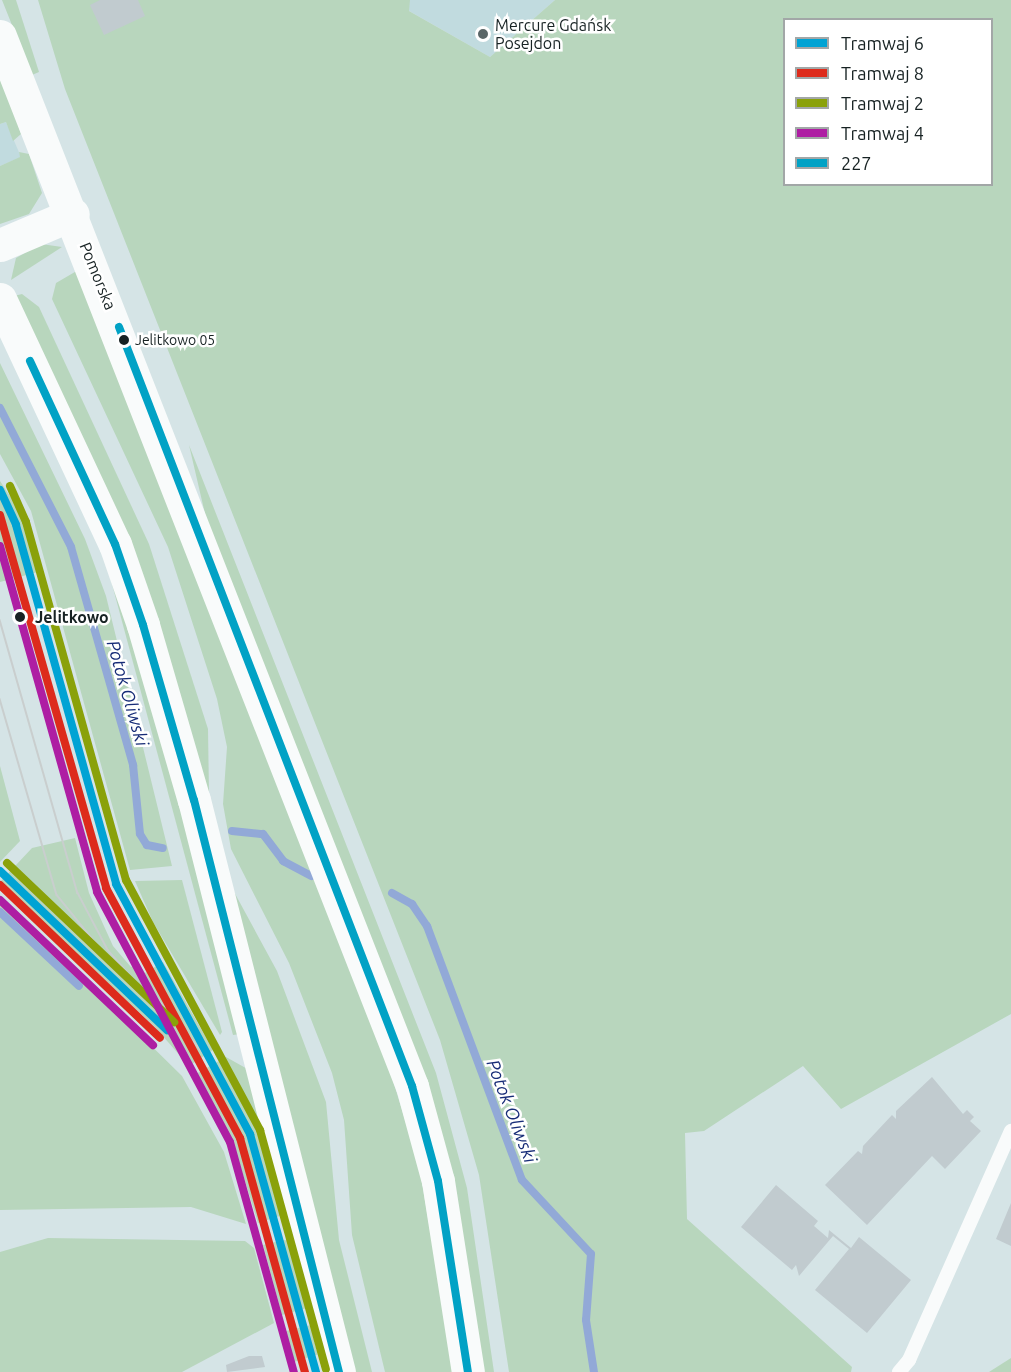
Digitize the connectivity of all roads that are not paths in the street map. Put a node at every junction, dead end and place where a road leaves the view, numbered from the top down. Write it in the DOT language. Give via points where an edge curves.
graph roads {
  1 [pos="0,36"];
  2 [pos="73,214"];
  3 [pos="0,245"];
  4 [pos="0,299"];
  5 [pos="1011,1131"];
  6 [pos="339,1372"];
  7 [pos="468,1372"];
  8 [pos="899,1372"];
  1 -- 2 [label="street, Pomorska"];
  2 -- 3 [label="street"];
  2 -- 7 [label="street, Pomorska" via="412,1086 438,1181"];
  4 -- 6 [label="street" via="102,514 144,625 194,800"];
  5 -- 8 [label="lane" via="909,1360"];
}
